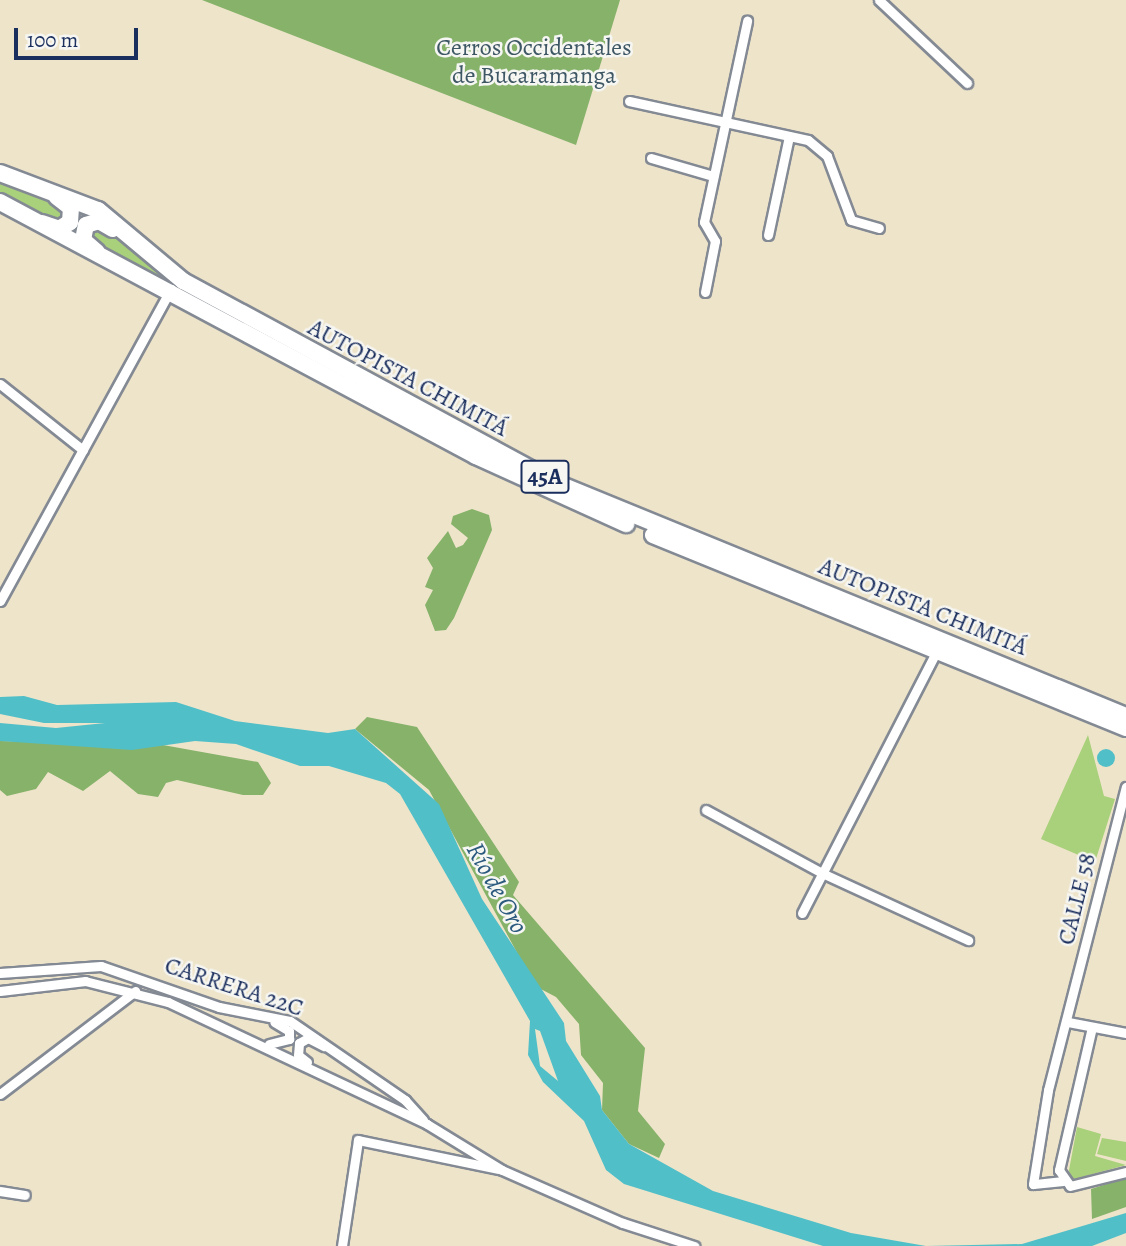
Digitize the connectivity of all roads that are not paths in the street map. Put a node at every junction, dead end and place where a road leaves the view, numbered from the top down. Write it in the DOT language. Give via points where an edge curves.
graph roads {
  1 [pos="878,0"];
  2 [pos="747,21"];
  3 [pos="967,83"];
  4 [pos="629,102"];
  5 [pos="725,122"];
  6 [pos="789,136"];
  7 [pos="651,158"];
  8 [pos="3,174"];
  9 [pos="713,176"];
  10 [pos="4,205"];
  11 [pos="879,228"];
  12 [pos="768,235"];
  13 [pos="146,247"];
  14 [pos="135,271"];
  15 [pos="171,289"];
  16 [pos="705,292"];
  17 [pos="0,384"];
  18 [pos="83,450"];
  19 [pos="4,580"];
  20 [pos="0,601"];
  21 [pos="937,650"];
  22 [pos="1126,716"];
  23 [pos="1126,728"];
  24 [pos="1126,787"];
  25 [pos="706,810"];
  26 [pos="822,873"];
  27 [pos="802,913"];
  28 [pos="968,940"];
  29 [pos="0,973"];
  30 [pos="0,991"];
  31 [pos="135,991"];
  32 [pos="256,1015"];
  33 [pos="1069,1022"];
  34 [pos="1092,1027"];
  35 [pos="1126,1033"];
  36 [pos="250,1039"];
  37 [pos="335,1051"];
  38 [pos="319,1072"];
  39 [pos="0,1094"];
  40 [pos="427,1124"];
  41 [pos="502,1170"];
  42 [pos="1126,1172"];
  43 [pos="1066,1183"];
  44 [pos="0,1191"];
  45 [pos="25,1195"];
  46 [pos="342,1246"];
  47 [pos="694,1246"];
  1 -- 3 [label="street"];
  2 -- 5 [label="street"];
  4 -- 5 [label="street"];
  5 -- 6 [label="street"];
  5 -- 9 [label="street"];
  6 -- 11 [label="street" via="821,148 846,214"];
  6 -- 12 [label="street"];
  7 -- 9 [label="street"];
  8 -- 10 [label="highway" via="66,201 72,215 56,229"];
  8 -- 13 [label="highway, AUTOPISTA CHIMITÁ / 45A" via="85,203"];
  9 -- 16 [label="street" via="704,222 715,241"];
  10 -- 14 [label="highway, AUTOPISTA CHIMITÁ / 45A" via="76,248"];
  13 -- 14 [label="highway" via="99,221 83,230 89,248"];
  13 -- 22 [label="highway, AUTOPISTA CHIMITÁ / 45A" via="202,292 561,485"];
  14 -- 15 [label="highway, AUTOPISTA CHIMITÁ / 45A"];
  15 -- 18 [label="street"];
  15 -- 21 [label="highway, AUTOPISTA CHIMITÁ / 45A" via="556,497"];
  17 -- 18 [label="street"];
  18 -- 19 [label="street"];
  19 -- 20 [label="street"];
  21 -- 23 [label="highway, AUTOPISTA CHIMITÁ / 45A"];
  21 -- 26 [label="street"];
  24 -- 33 [label="street, CALLE 58"];
  25 -- 26 [label="street"];
  26 -- 27 [label="street"];
  26 -- 28 [label="street"];
  29 -- 32 [label="street, CARRERA 22C" via="101,966"];
  30 -- 31 [label="street, CARRERA 22C" via="85,981"];
  31 -- 36 [label="street, CARRERA 22C"];
  31 -- 39 [label="street"];
  32 -- 36 [label="street" via="285,1027 289,1039 277,1046"];
  32 -- 37 [label="street, CARRERA 22C" via="290,1021"];
  33 -- 34 [label="street"];
  33 -- 43 [label="street, CALLE 58" via="1048,1090 1033,1184"];
  34 -- 35 [label="street"];
  34 -- 43 [label="street" via="1059,1170"];
  36 -- 38 [label="street, CARRERA 22C"];
  37 -- 38 [label="street" via="308,1038 299,1043 298,1055"];
  37 -- 40 [label="street, CARRERA 22C" via="405,1100"];
  38 -- 40 [label="street, CARRERA 22C"];
  40 -- 41 [label="street, CARRERA 22C"];
  41 -- 46 [label="street" via="358,1140"];
  41 -- 47 [label="street, CARRERA 22C" via="622,1223"];
  42 -- 43 [label="street"];
  44 -- 45 [label="street"];
}
